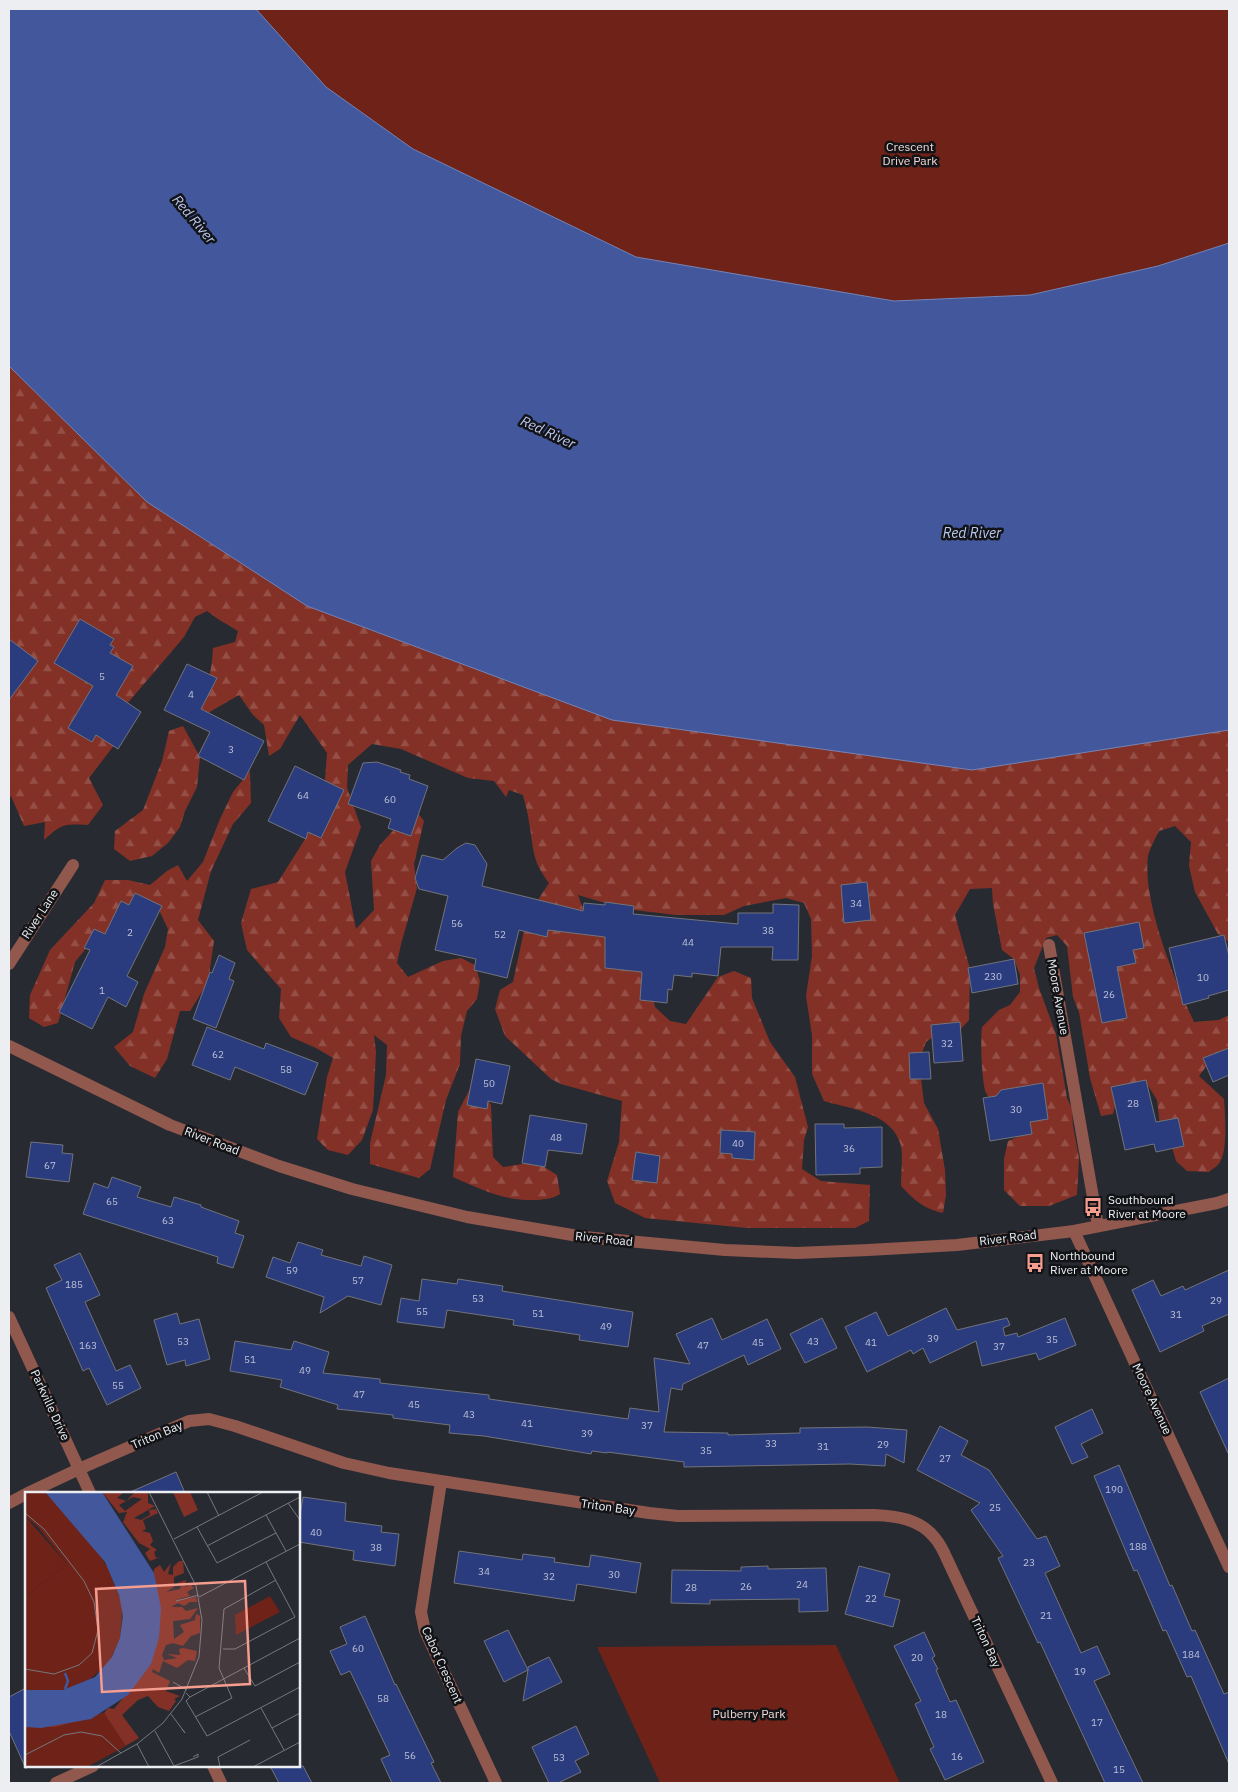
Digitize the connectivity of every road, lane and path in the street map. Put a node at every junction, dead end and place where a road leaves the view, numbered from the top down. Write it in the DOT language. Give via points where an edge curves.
graph roads {
  1 [pos="73,865"];
  2 [pos="1049,945"];
  3 [pos="9,964"];
  4 [pos="9,1046"];
  5 [pos="1229,1199"];
  6 [pos="1098,1226"];
  7 [pos="1074,1231"];
  8 [pos="9,1317"];
  9 [pos="79,1469"];
  10 [pos="441,1482"];
  11 [pos="31,1492"];
  12 [pos="90,1492"];
  13 [pos="25,1495"];
  14 [pos="9,1503"];
  15 [pos="1229,1567"];
  16 [pos="91,1767"];
  17 [pos="213,1767"];
  18 [pos="56,1783"];
  19 [pos="221,1783"];
  20 [pos="496,1783"];
  21 [pos="1052,1783"];
  1 -- 3 [label="street, River Lane"];
  2 -- 6 [label="street, Moore Avenue"];
  4 -- 7 [label="street, River Road" via="170,1125 279,1166 467,1217 574,1236 797,1253 957,1245"];
  5 -- 6 [label="street, River Road"];
  6 -- 7 [label="street, River Road"];
  7 -- 15 [label="street, Moore Avenue"];
  8 -- 9 [label="street, Parkville Drive"];
  9 -- 10 [label="street, Triton Bay" via="190,1421 209,1420 344,1463"];
  9 -- 11 [label="street, Triton Bay"];
  9 -- 12 [label="street, Parkville Drive"];
  10 -- 20 [label="street, Cabot Crescent" via="420,1612 425,1631"];
  10 -- 21 [label="street, Triton Bay" via="678,1516 874,1515 915,1521 935,1537 948,1558"];
  13 -- 14 [label="street, Triton Bay"];
  16 -- 18 [label="street"];
  17 -- 19 [label="street"];
}
